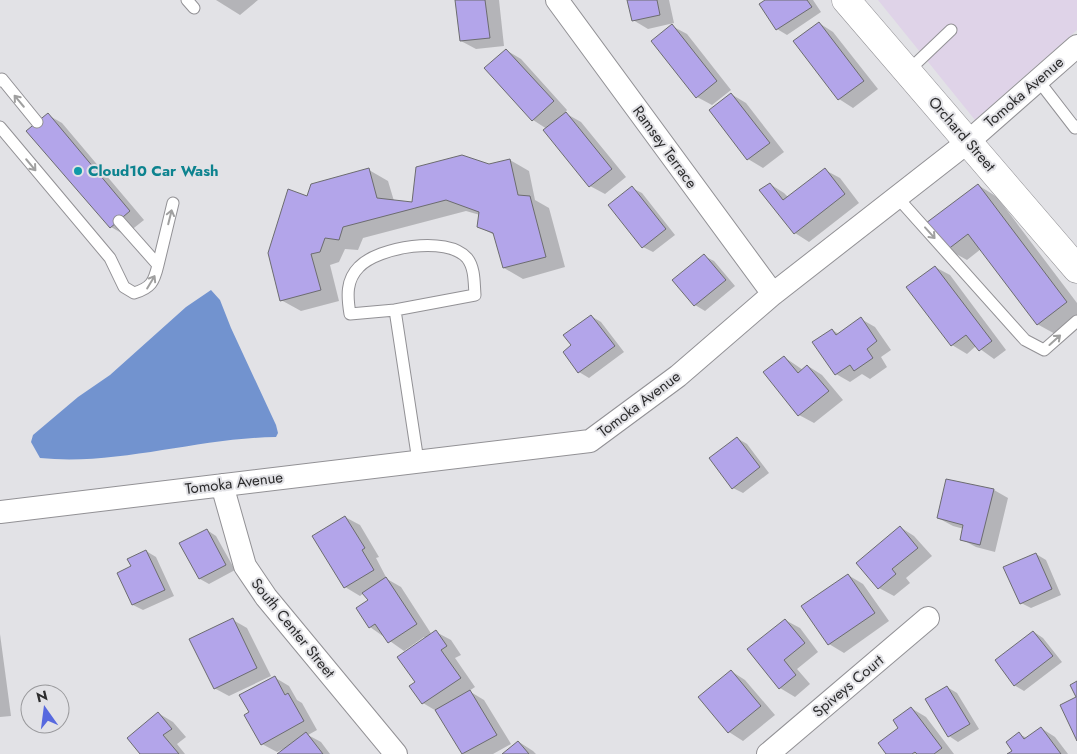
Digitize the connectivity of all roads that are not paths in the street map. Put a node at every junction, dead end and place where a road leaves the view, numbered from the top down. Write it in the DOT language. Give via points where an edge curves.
graph roads {
  1 [pos="557,0"];
  2 [pos="846,0"];
  3 [pos="952,30"];
  4 [pos="1077,46"];
  5 [pos="908,71"];
  6 [pos="1038,80"];
  7 [pos="0,81"];
  8 [pos="37,122"];
  9 [pos="1077,126"];
  10 [pos="0,128"];
  11 [pos="969,141"];
  12 [pos="897,197"];
  13 [pos="173,204"];
  14 [pos="119,221"];
  15 [pos="158,265"];
  16 [pos="1077,269"];
  17 [pos="773,294"];
  18 [pos="395,310"];
  19 [pos="1077,321"];
  20 [pos="418,461"];
  21 [pos="222,485"];
  22 [pos="0,512"];
  23 [pos="928,618"];
  24 [pos="396,754"];
  25 [pos="768,754"];
  1 -- 17 [label="street, Ramsey Terrace"];
  2 -- 5 [label="street, Orchard Street"];
  3 -- 5 [label="lane"];
  4 -- 6 [label="street, Tomoka Avenue"];
  5 -- 11 [label="street, Orchard Street"];
  6 -- 9 [label="lane" via="1075,128"];
  6 -- 11 [label="street, Tomoka Avenue"];
  8 -- 7 [label="lane, one-way"];
  10 -- 15 [label="lane, one-way" via="110,258 124,287 134,293 146,290 155,278"];
  11 -- 12 [label="street, Tomoka Avenue"];
  11 -- 16 [label="street, Orchard Street"];
  12 -- 17 [label="street, Tomoka Avenue"];
  12 -- 19 [label="lane, one-way" via="1025,340 1044,350"];
  15 -- 13 [label="lane, one-way"];
  14 -- 15 [label="lane"];
  17 -- 20 [label="street, Tomoka Avenue" via="678,376 590,441"];
  18 -- 18 [label="lane" via="350,314 347,293 350,281 359,267 376,254 436,244 456,250 473,269 475,295"];
  18 -- 20 [label="lane"];
  20 -- 21 [label="street, Tomoka Avenue"];
  21 -- 22 [label="street, Tomoka Avenue"];
  21 -- 24 [label="street, South Center Street" via="244,566"];
  23 -- 25 [label="street, Spiveys Court"];
}
